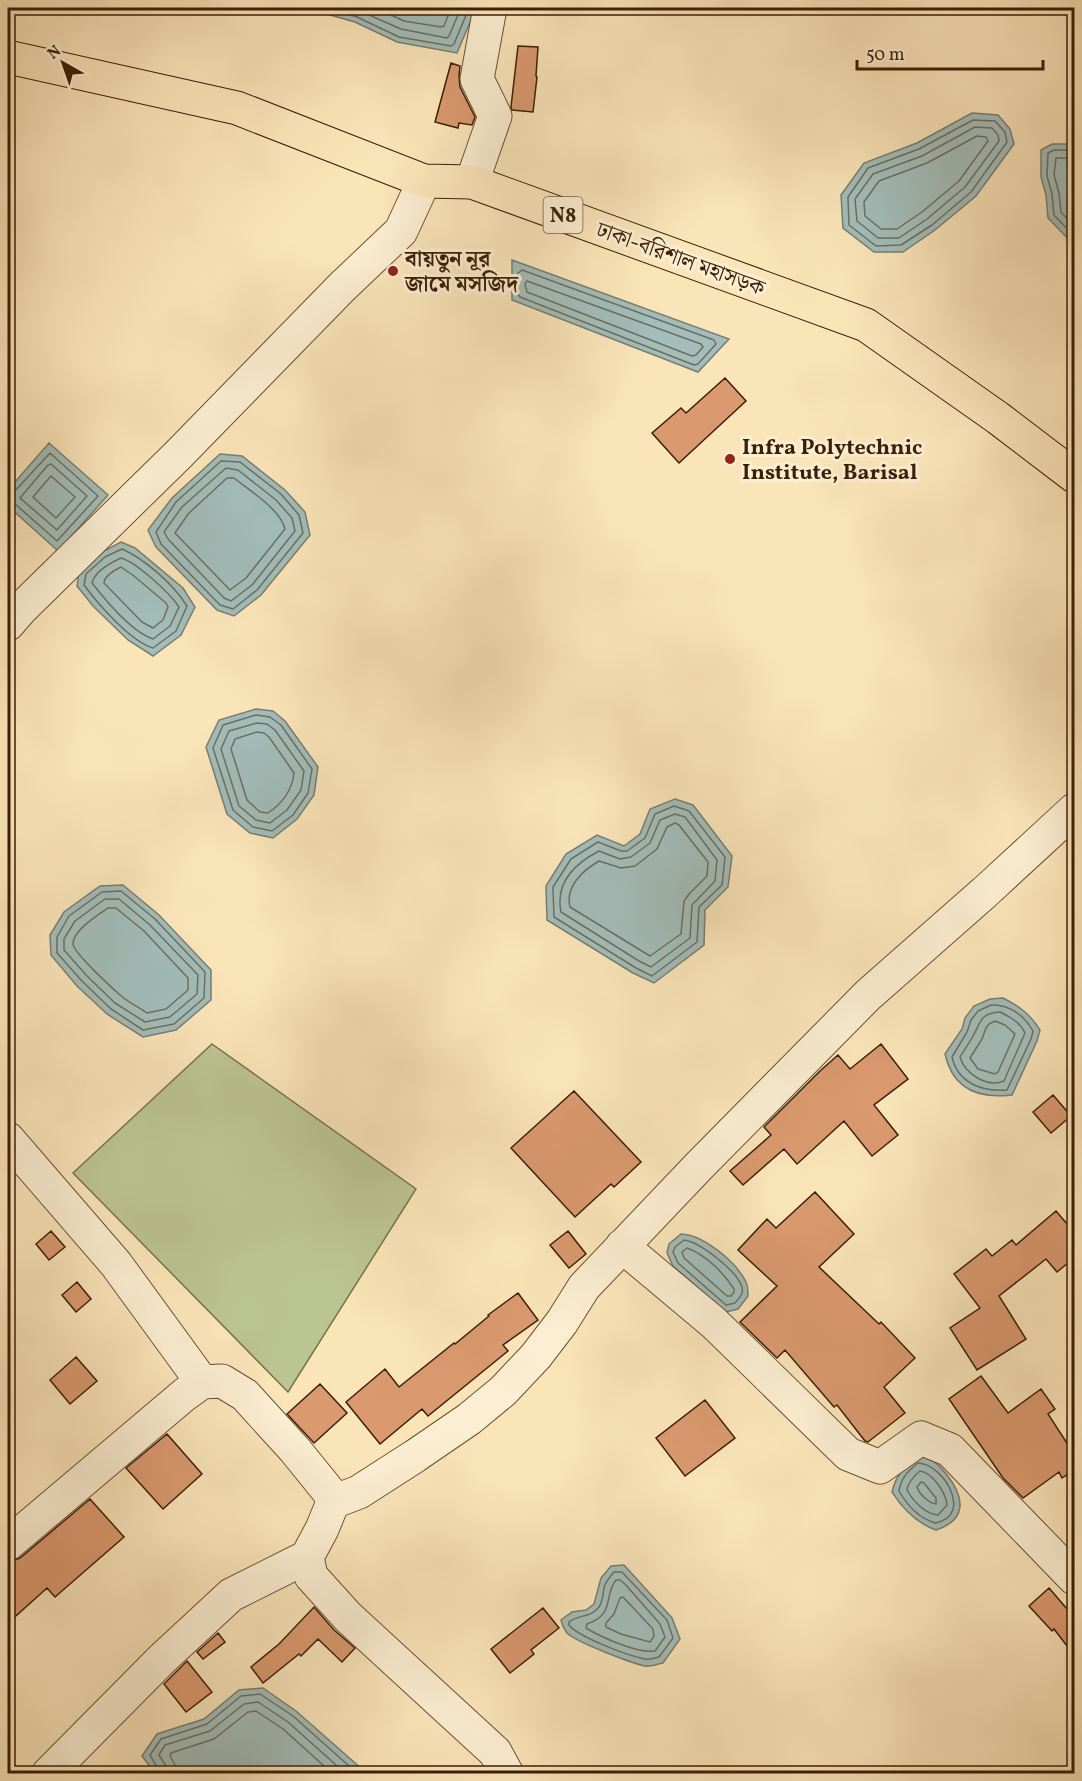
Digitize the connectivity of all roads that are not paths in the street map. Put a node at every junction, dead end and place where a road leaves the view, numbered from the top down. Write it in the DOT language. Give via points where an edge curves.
graph roads {
  1 [pos="490,8"];
  2 [pos="8,57"];
  3 [pos="424,181"];
  4 [pos="472,182"];
  5 [pos="1074,476"];
  6 [pos="8,624"];
  7 [pos="1074,810"];
  8 [pos="8,1139"];
  9 [pos="622,1246"];
  10 [pos="202,1382"];
  11 [pos="333,1502"];
  12 [pos="8,1544"];
  13 [pos="307,1557"];
  14 [pos="1074,1578"];
  15 [pos="48,1773"];
  16 [pos="507,1773"];
  1 -- 4 [label="street" via="477,79 495,116"];
  2 -- 3 [label="highway, ঢাকা-বরিশাল মহাসড়ক / N8" via="237,108"];
  3 -- 4 [label="highway, ঢাকা-বরিশাল মহাসড়ক / N8"];
  3 -- 6 [label="street" via="401,231"];
  4 -- 5 [label="highway, ঢাকা-বরিশাল মহাসড়ক / N8" via="866,325"];
  7 -- 9 [label="street" via="868,995"];
  8 -- 10 [label="street" via="116,1264"];
  9 -- 11 [label="street" via="584,1287 536,1356 503,1391 416,1456 359,1492"];
  9 -- 14 [label="street" via="714,1323 848,1454 880,1467 921,1438 950,1450"];
  10 -- 11 [label="street" via="222,1381 245,1395 295,1450"];
  10 -- 12 [label="street"];
  11 -- 13 [label="street"];
  13 -- 15 [label="street" via="231,1594"];
  13 -- 16 [label="street" via="311,1576 348,1617 495,1752"];
}
